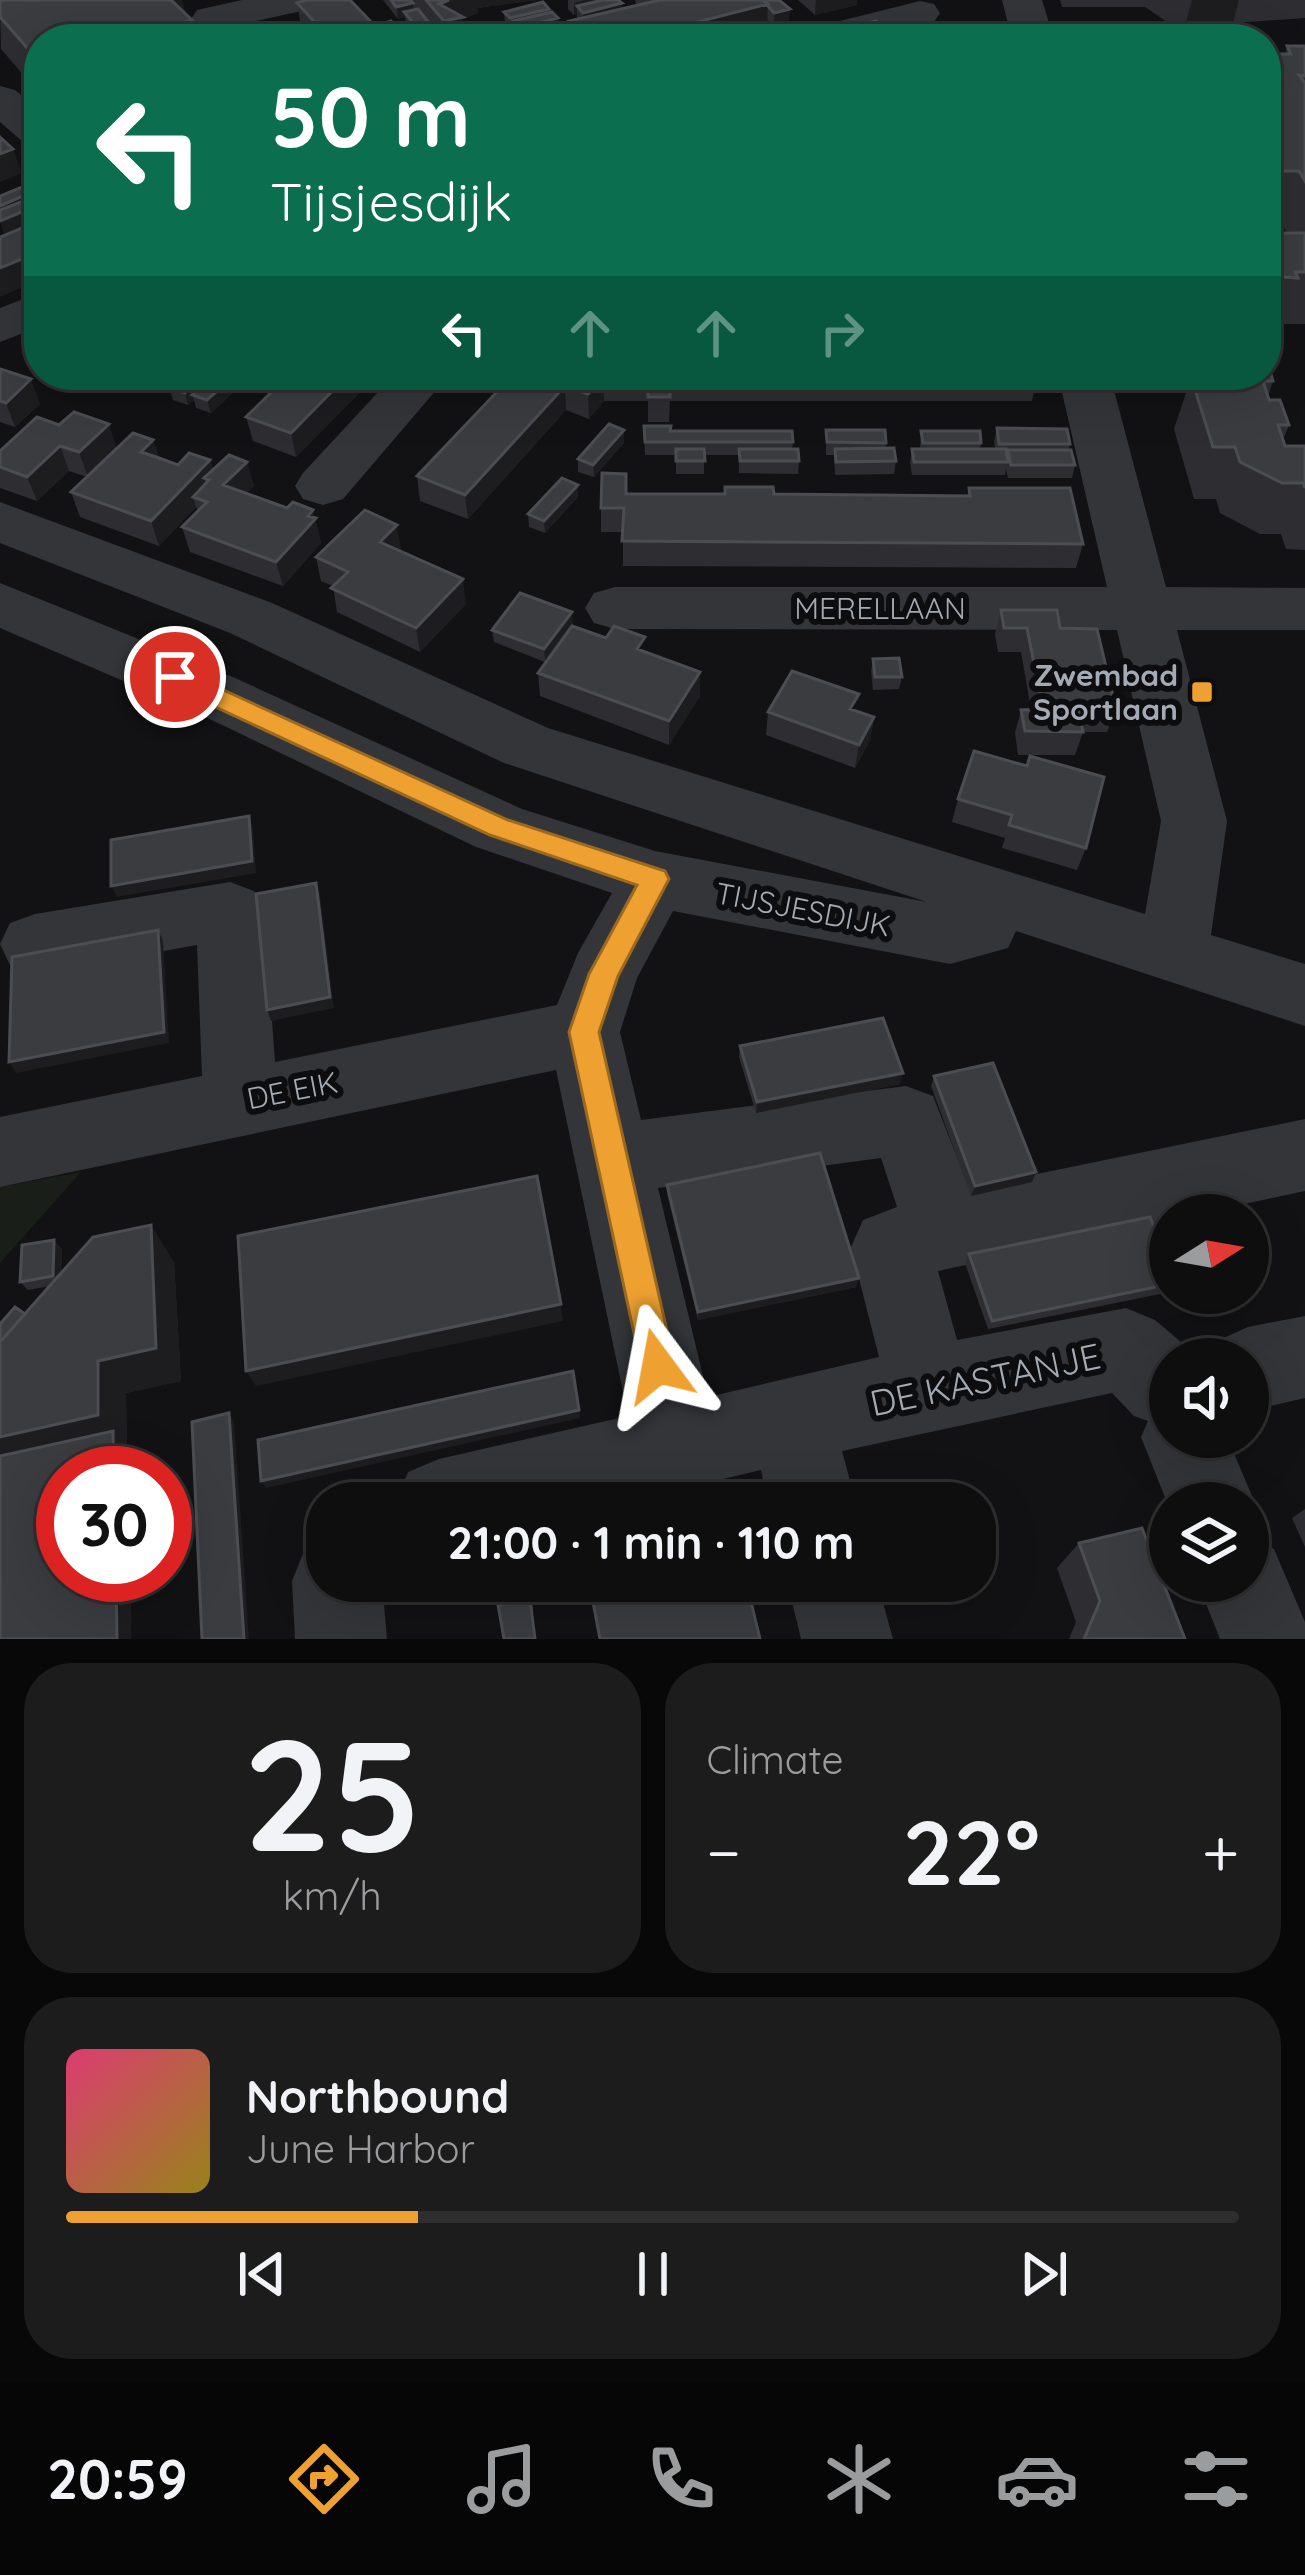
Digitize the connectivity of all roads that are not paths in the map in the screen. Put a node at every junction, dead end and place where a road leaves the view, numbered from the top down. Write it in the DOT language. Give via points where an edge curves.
graph roads {
  1 [pos="296,0"];
  2 [pos="925,18"];
  3 [pos="211,19"];
  4 [pos="895,24"];
  5 [pos="409,390"];
  6 [pos="1088,390"];
  7 [pos="323,486"];
  8 [pos="0,521"];
  9 [pos="0,604"];
  10 [pos="615,608"];
  11 [pos="1145,608"];
  12 [pos="1305,609"];
  13 [pos="655,879"];
  14 [pos="998,900"];
  15 [pos="34,944"];
  16 [pos="1174,950"];
  17 [pos="1305,995"];
  18 [pos="584,1032"];
  19 [pos="240,1100"];
  20 [pos="0,1152"];
  21 [pos="642,1155"];
  22 [pos="1305,1155"];
  23 [pos="945,1232"];
  24 [pos="1305,1357"];
  25 [pos="1269,1365"];
  26 [pos="1149,1376"];
  27 [pos="929,1388"];
  28 [pos="792,1421"];
  29 [pos="677,1447"];
  30 [pos="528,1482"];
  31 [pos="807,1482"];
  32 [pos="338,1602"];
  33 [pos="837,1602"];
  34 [pos="1251,1602"];
  35 [pos="341,1639"];
  36 [pos="847,1639"];
  37 [pos="1266,1639"];
  1 -- 3 [label="street"];
  2 -- 4 [label="street"];
  5 -- 7 [label="street"];
  6 -- 11 [label="street"];
  8 -- 14 [label="street, TIJSJESDIJK" via="251,619 527,746"];
  9 -- 13 [label="street, TIJSJESDIJK" via="499,828"];
  10 -- 11 [label="street, MERELLAAN"];
  11 -- 12 [label="street, MERELLAAN"];
  11 -- 16 [label="street" via="1194,821"];
  13 -- 14 [label="street, TIJSJESDIJK" via="950,934 983,927"];
  13 -- 18 [label="street" via="604,974"];
  14 -- 16 [label="street, TIJSJESDIJK"];
  15 -- 19 [label="street" via="230,911"];
  16 -- 17 [label="street, TIJSJESDIJK"];
  18 -- 19 [label="street, DE EIK"];
  18 -- 29 [label="street"];
  19 -- 20 [label="street, DE EIK"];
  21 -- 23 [label="street" via="906,1120"];
  22 -- 23 [label="street"];
  23 -- 27 [label="street" via="891,1247"];
  24 -- 25 [label="street"];
  26 -- 27 [label="street, DE KASTANJE" via="1126,1349"];
  27 -- 28 [label="street, DE KASTANJE"];
  28 -- 29 [label="street, DE KASTANJE"];
  28 -- 31 [label="street"];
  29 -- 30 [label="street, DE KASTANJE"];
  32 -- 35 [label="street"];
  33 -- 36 [label="street"];
  34 -- 37 [label="street"];
}
